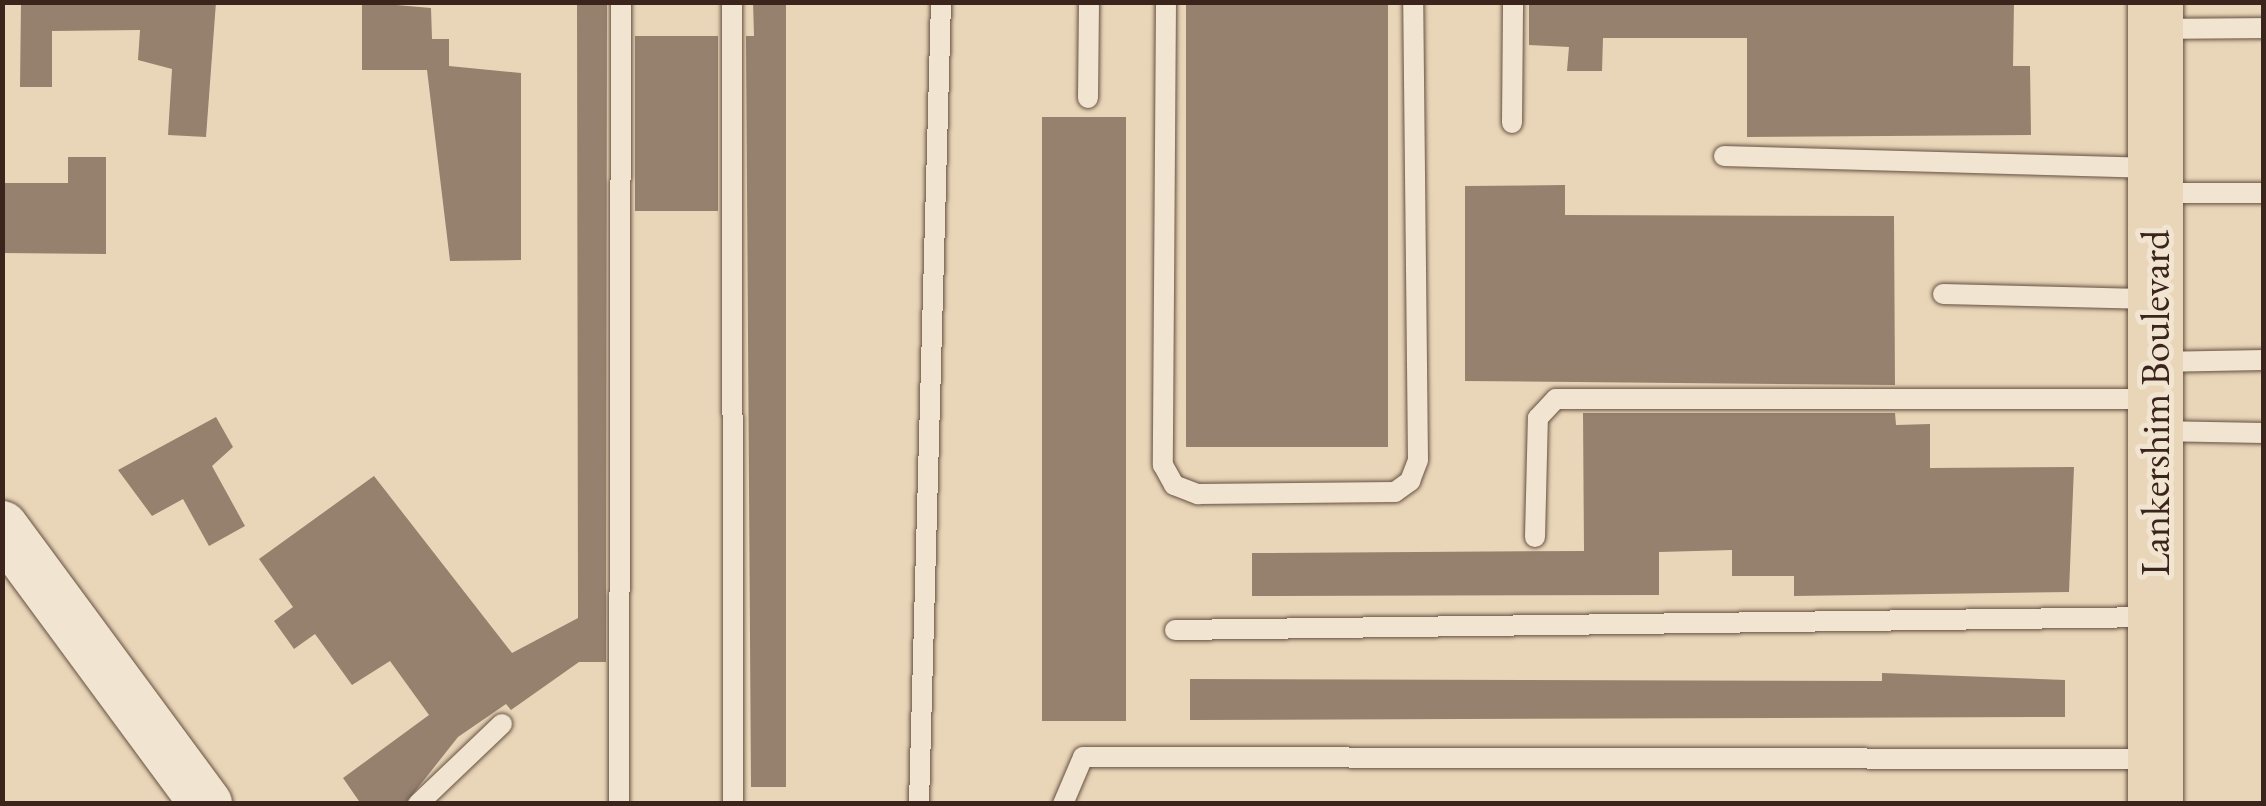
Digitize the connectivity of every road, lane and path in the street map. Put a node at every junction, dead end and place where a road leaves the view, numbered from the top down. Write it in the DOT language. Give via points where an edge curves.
graph roads {
  1 [pos="621,2"];
  2 [pos="732,2"];
  3 [pos="940,2"];
  4 [pos="1089,2"];
  5 [pos="1166,2"];
  6 [pos="1413,2"];
  7 [pos="1512,2"];
  8 [pos="2155,16"];
  9 [pos="2264,28"];
  10 [pos="1088,98"];
  11 [pos="1512,123"];
  12 [pos="1724,156"];
  13 [pos="2155,181"];
  14 [pos="2264,193"];
  15 [pos="1943,294"];
  16 [pos="2155,299"];
  17 [pos="2264,360"];
  18 [pos="2155,397"];
  19 [pos="2264,433"];
  20 [pos="2,527"];
  21 [pos="1535,536"];
  22 [pos="2156,617"];
  23 [pos="1175,630"];
  24 [pos="502,724"];
  25 [pos="2156,781"];
  26 [pos="206,804"];
  27 [pos="418,804"];
  28 [pos="619,804"];
  29 [pos="733,804"];
  30 [pos="919,804"];
  31 [pos="1063,804"];
  1 -- 28 [label="lane"];
  2 -- 29 [label="lane"];
  3 -- 30 [label="lane"];
  4 -- 10 [label="lane"];
  5 -- 6 [label="lane" via="1163,464 1174,485 1198,494 1395,492 1410,480 1418,460"];
  7 -- 11 [label="lane"];
  8 -- 9 [label="lane"];
  8 -- 13 [label="main road, Lankershim Boulevard"];
  12 -- 13 [label="lane"];
  13 -- 14 [label="lane"];
  13 -- 16 [label="main road, Lankershim Boulevard"];
  15 -- 16 [label="lane"];
  16 -- 18 [label="main road, Lankershim Boulevard"];
  17 -- 18 [label="lane"];
  18 -- 19 [label="lane"];
  18 -- 21 [label="lane" via="1556,398 1538,418"];
  18 -- 22 [label="main road, Lankershim Boulevard"];
  20 -- 26 [label="street"];
  22 -- 23 [label="lane"];
  22 -- 25 [label="main road, Lankershim Boulevard"];
  24 -- 27 [label="lane"];
  25 -- 31 [label="lane" via="1083,757"];
}
